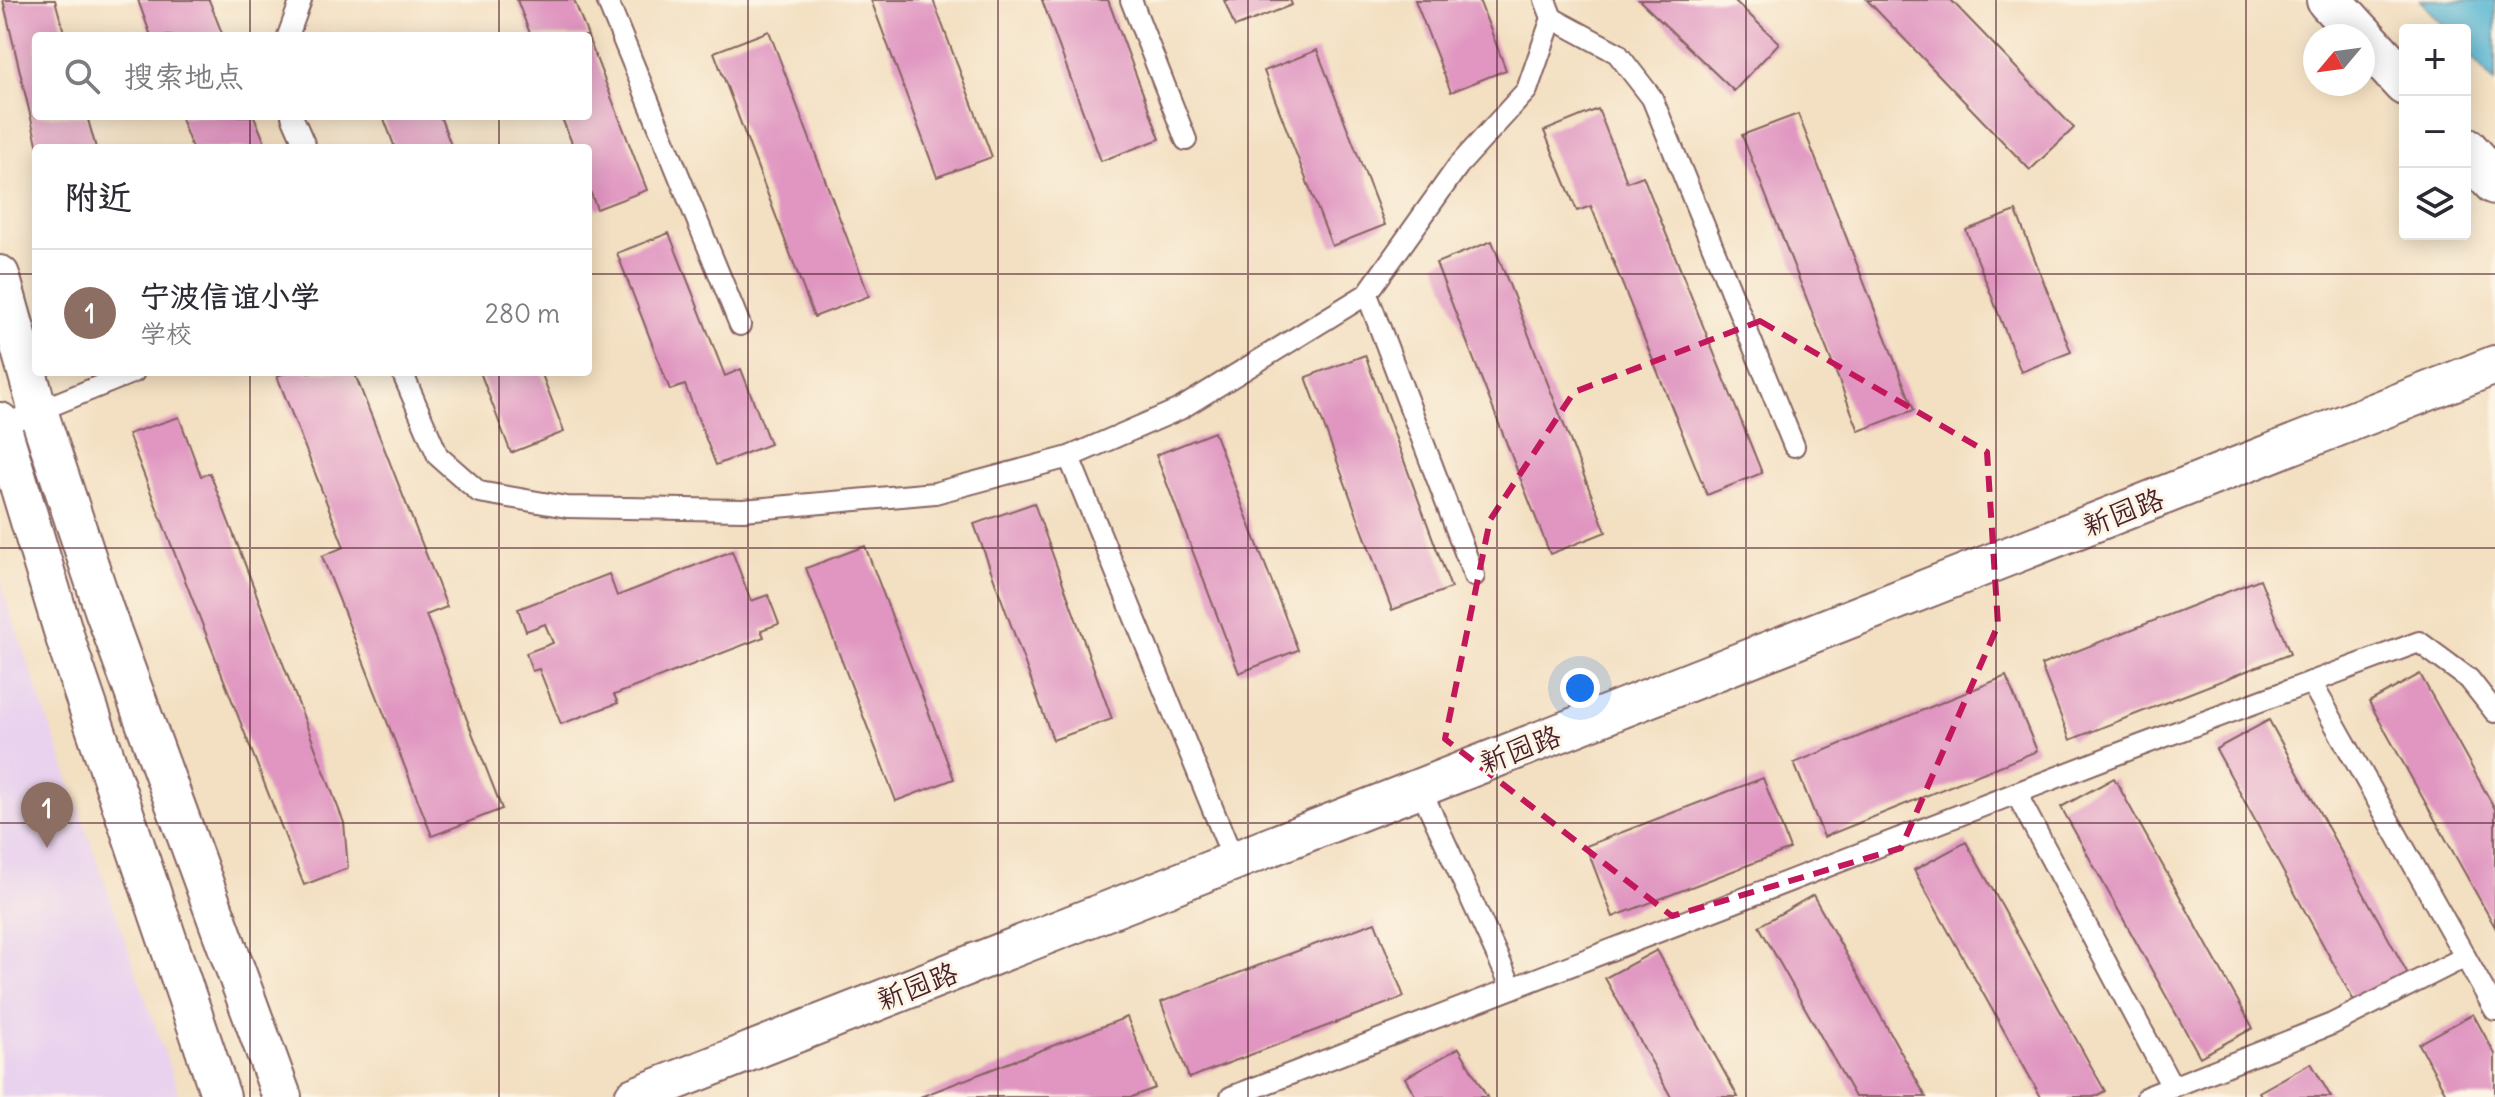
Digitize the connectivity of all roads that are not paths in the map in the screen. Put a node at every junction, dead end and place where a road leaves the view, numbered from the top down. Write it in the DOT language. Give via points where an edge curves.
graph roads {
  1 [pos="301,0"];
  2 [pos="607,0"];
  3 [pos="1131,0"];
  4 [pos="2329,0"];
  5 [pos="1549,9"];
  6 [pos="2351,24"];
  7 [pos="289,32"];
  8 [pos="2375,50"];
  9 [pos="2399,76"];
  10 [pos="294,120"];
  11 [pos="1186,140"];
  12 [pos="304,144"];
  13 [pos="2471,156"];
  14 [pos="2495,182"];
  15 [pos="0,275"];
  16 [pos="1367,294"];
  17 [pos="740,325"];
  18 [pos="2495,365"];
  19 [pos="124,376"];
  20 [pos="404,376"];
  21 [pos="38,411"];
  22 [pos="1,424"];
  23 [pos="1794,446"];
  24 [pos="1069,457"];
  25 [pos="1474,576"];
  26 [pos="2311,682"];
  27 [pos="2495,712"];
  28 [pos="1420,788"];
  29 [pos="2016,793"];
  30 [pos="1234,861"];
  31 [pos="2465,957"];
  32 [pos="1512,988"];
  33 [pos="2495,1010"];
  34 [pos="2172,1087"];
  35 [pos="221,1097"];
  36 [pos="282,1097"];
  37 [pos="634,1097"];
  38 [pos="1231,1097"];
  39 [pos="2147,1097"];
  1 -- 7 [label="lane"];
  2 -- 17 [label="lane"];
  3 -- 11 [label="lane"];
  4 -- 6 [label="main road"];
  5 -- 16 [label="lane" via="1527,90 1458,166"];
  5 -- 23 [label="lane" via="1617,53 1652,98"];
  8 -- 9 [label="main road"];
  10 -- 12 [label="lane"];
  13 -- 14 [label="main road"];
  15 -- 21 [label="street"];
  16 -- 24 [label="lane" via="1180,409"];
  16 -- 25 [label="lane"];
  18 -- 28 [label="street, 新园路"];
  19 -- 21 [label="lane"];
  20 -- 24 [label="lane" via="438,456 479,492 567,507 743,510 935,493"];
  21 -- 22 [label="lane"];
  21 -- 36 [label="street" via="104,610"];
  22 -- 35 [label="street" via="70,654"];
  24 -- 30 [label="lane"];
  26 -- 27 [label="lane" via="2419,642 2469,679"];
  26 -- 29 [label="lane"];
  26 -- 31 [label="lane"];
  28 -- 30 [label="street, 新园路"];
  28 -- 32 [label="lane"];
  29 -- 32 [label="lane"];
  29 -- 34 [label="lane"];
  30 -- 37 [label="street, 新园路"];
  31 -- 33 [label="lane"];
  31 -- 34 [label="lane" via="2332,1024"];
  32 -- 38 [label="lane"];
  34 -- 39 [label="lane"];
}
